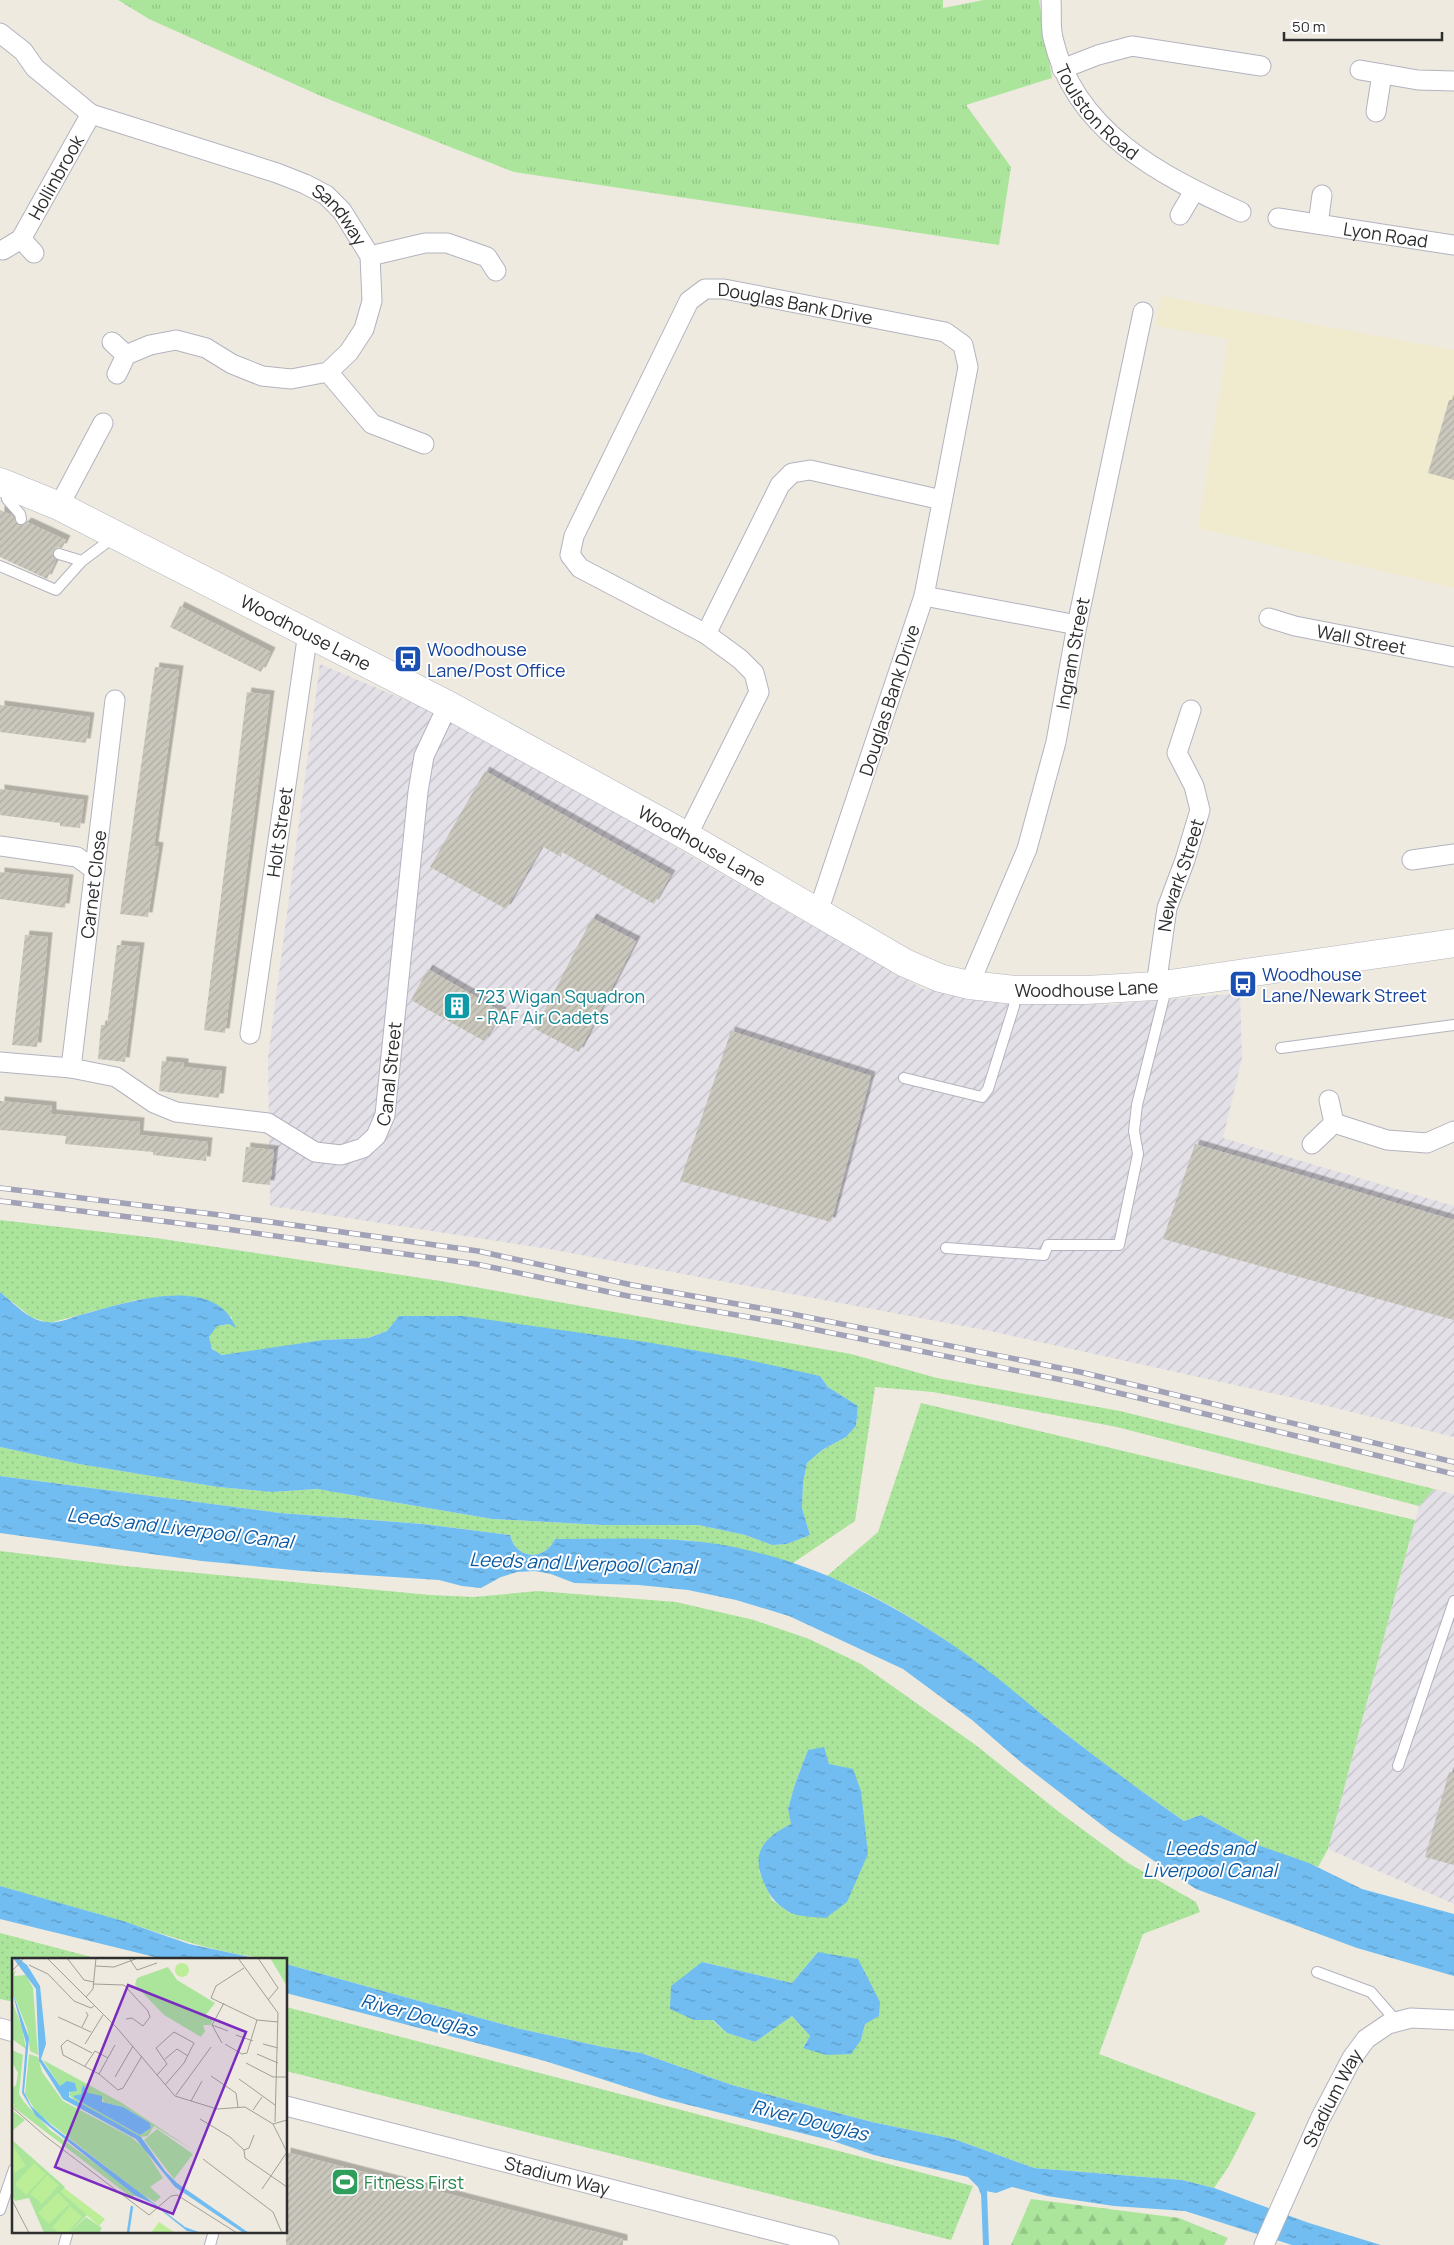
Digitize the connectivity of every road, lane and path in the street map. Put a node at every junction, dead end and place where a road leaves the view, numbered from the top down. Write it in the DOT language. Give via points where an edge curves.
graph roads {
  1 [pos="1051,0"];
  2 [pos="0,33"];
  3 [pos="1261,66"];
  4 [pos="1062,69"];
  5 [pos="1360,70"];
  6 [pos="1382,74"];
  7 [pos="1454,81"];
  8 [pos="1376,112"];
  9 [pos="91,114"];
  10 [pos="1194,191"];
  11 [pos="1322,195"];
  12 [pos="1242,212"];
  13 [pos="1180,215"];
  14 [pos="1278,218"];
  15 [pos="1318,224"];
  16 [pos="21,239"];
  17 [pos="1454,245"];
  18 [pos="3,250"];
  19 [pos="34,253"];
  20 [pos="370,256"];
  21 [pos="492,257"];
  22 [pos="1142,312"];
  23 [pos="112,342"];
  24 [pos="126,355"];
  25 [pos="328,372"];
  26 [pos="116,374"];
  27 [pos="103,423"];
  28 [pos="424,444"];
  29 [pos="5,492"];
  30 [pos="942,500"];
  31 [pos="59,506"];
  32 [pos="21,519"];
  33 [pos="116,535"];
  34 [pos="59,554"];
  35 [pos="82,561"];
  36 [pos="0,566"];
  37 [pos="924,596"];
  38 [pos="1269,618"];
  39 [pos="1077,625"];
  40 [pos="308,632"];
  41 [pos="706,634"];
  42 [pos="1454,657"];
  43 [pos="116,700"];
  44 [pos="448,705"];
  45 [pos="1191,710"];
  46 [pos="687,836"];
  47 [pos="0,846"];
  48 [pos="1454,854"];
  49 [pos="1412,860"];
  50 [pos="95,870"];
  51 [pos="818,912"];
  52 [pos="1454,943"];
  53 [pos="970,985"];
  54 [pos="1162,985"];
  55 [pos="1015,990"];
  56 [pos="1454,1024"];
  57 [pos="250,1034"];
  58 [pos="1281,1048"];
  59 [pos="0,1062"];
  60 [pos="71,1068"];
  61 [pos="904,1078"];
  62 [pos="1329,1100"];
  63 [pos="1334,1123"];
  64 [pos="1454,1131"];
  65 [pos="1312,1144"];
  66 [pos="946,1248"];
  67 [pos="1454,1601"];
  68 [pos="1398,1766"];
  69 [pos="1317,1972"];
  70 [pos="1454,2020"];
  71 [pos="1397,2022"];
  72 [pos="288,2107"];
  73 [pos="12,2175"];
  74 [pos="0,2210"];
  75 [pos="68,2232"];
  76 [pos="214,2232"];
  77 [pos="64,2245"];
  78 [pos="210,2245"];
  79 [pos="829,2245"];
  80 [pos="1264,2245"];
  1 -- 4 [label="street, Toulston Road" via="1052,36"];
  2 -- 9 [label="street, Sandway" via="23,51 35,68"];
  3 -- 4 [label="street" via="1232,52 1132,46 1098,54"];
  4 -- 10 [label="street, Toulston Road" via="1083,105 1110,136"];
  5 -- 6 [label="street"];
  6 -- 7 [label="street"];
  6 -- 8 [label="street"];
  9 -- 16 [label="street, Hollinbrook"];
  9 -- 20 [label="street, Sandway" via="305,184 326,195 342,211"];
  10 -- 12 [label="street, Toulston Road"];
  10 -- 13 [label="street"];
  11 -- 15 [label="street, Lyon Road"];
  14 -- 15 [label="street, Lyon Road"];
  15 -- 17 [label="street, Lyon Road"];
  16 -- 18 [label="street, Hollinbrook"];
  16 -- 19 [label="street, Hollinbrook"];
  20 -- 21 [label="street" via="425,243 447,243"];
  20 -- 25 [label="street, Sandway" via="372,301 364,329 349,352"];
  22 -- 39 [label="street, Ingram Street"];
  23 -- 24 [label="street"];
  24 -- 25 [label="street" via="150,345 176,340 206,348 232,364 262,376 291,379"];
  24 -- 26 [label="street"];
  25 -- 28 [label="street" via="372,424"];
  27 -- 31 [label="street"];
  29 -- 31 [label="main road, Woodhouse Lane"];
  29 -- 32 [label="lane"];
  30 -- 37 [label="street, Douglas Bank Drive"];
  30 -- 41 [label="street" via="810,470 792,473 780,484"];
  30 -- 41 [label="street, Douglas Bank Drive" via="968,367 963,345 945,332 724,289 705,289 689,301 574,536 570,554 580,568"];
  31 -- 33 [label="main road, Woodhouse Lane"];
  33 -- 35 [label="lane"];
  33 -- 40 [label="main road, Woodhouse Lane"];
  34 -- 35 [label="lane"];
  35 -- 36 [label="lane" via="56,590"];
  37 -- 39 [label="street"];
  37 -- 51 [label="street, Douglas Bank Drive"];
  38 -- 42 [label="street, Wall Street"];
  39 -- 53 [label="street, Ingram Street" via="1056,742 1027,848"];
  40 -- 44 [label="main road, Woodhouse Lane"];
  40 -- 57 [label="street, Holt Street"];
  41 -- 46 [label="street, Douglas Bank Drive" via="754,673 758,692"];
  43 -- 50 [label="street, Carnet Close"];
  44 -- 46 [label="main road, Woodhouse Lane"];
  44 -- 60 [label="street, Canal Street" via="424,756 385,1115 376,1136 362,1148 341,1156 315,1152 268,1123 176,1112 154,1103 116,1077"];
  45 -- 54 [label="street, Newark Street" via="1177,753 1194,786 1200,810 1167,908"];
  46 -- 51 [label="main road, Woodhouse Lane"];
  47 -- 50 [label="street" via="77,857"];
  48 -- 49 [label="street"];
  50 -- 60 [label="street, Carnet Close"];
  51 -- 53 [label="main road, Woodhouse Lane" via="905,963 940,978"];
  52 -- 54 [label="main road, Woodhouse Lane"];
  53 -- 55 [label="main road, Woodhouse Lane"];
  54 -- 55 [label="main road, Woodhouse Lane"];
  54 -- 66 [label="lane" via="1137,1105 1134,1131 1138,1154 1118,1245 1048,1245 1044,1255"];
  55 -- 61 [label="lane" via="1014,1006 988,1089 982,1096"];
  56 -- 58 [label="lane"];
  59 -- 60 [label="street, Canal Street"];
  62 -- 63 [label="street"];
  63 -- 64 [label="street" via="1387,1140 1427,1143"];
  63 -- 65 [label="street"];
  67 -- 68 [label="lane"];
  69 -- 71 [label="lane" via="1371,1992"];
  70 -- 71 [label="street, Stadium Way" via="1411,2018"];
  71 -- 80 [label="street, Stadium Way" via="1388,2024 1366,2039 1352,2058 1320,2119"];
  72 -- 79 [label="street, Stadium Way"];
  73 -- 74 [label="lane"];
  75 -- 77 [label="lane"];
  76 -- 78 [label="lane"];
}
